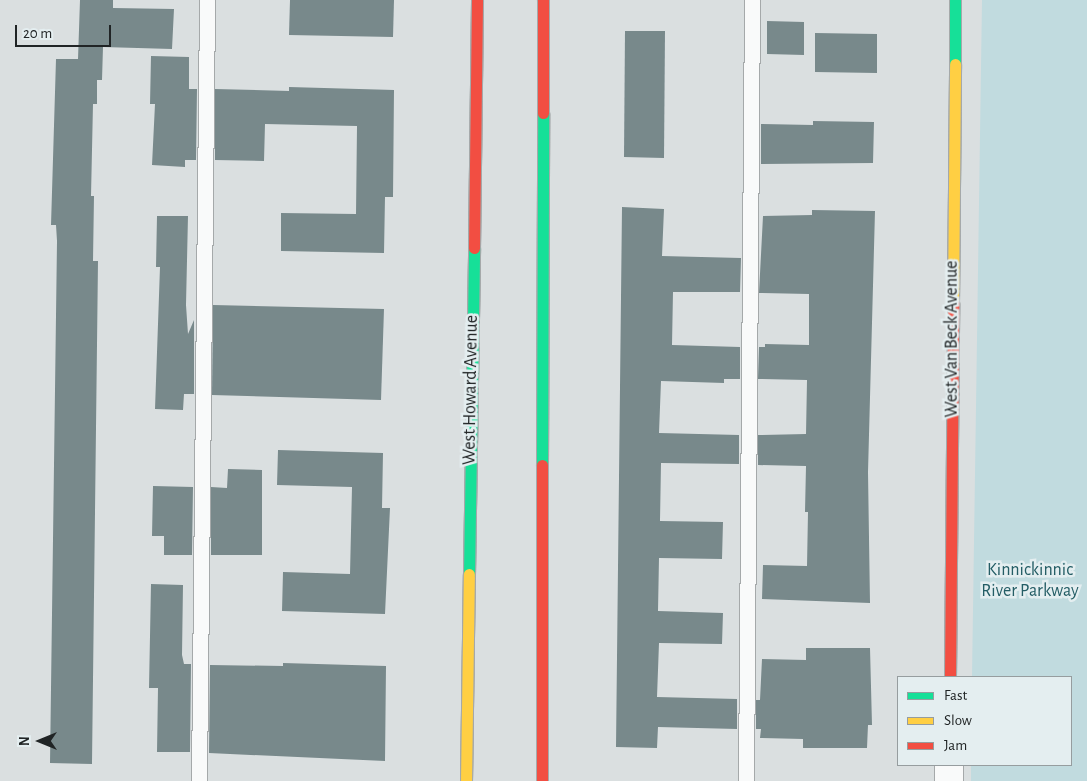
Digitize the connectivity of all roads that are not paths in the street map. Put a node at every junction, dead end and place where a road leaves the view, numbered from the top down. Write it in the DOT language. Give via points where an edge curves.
graph roads {
  1 [pos="207,0"];
  2 [pos="477,0"];
  3 [pos="543,0"];
  4 [pos="752,0"];
  5 [pos="955,0"];
  6 [pos="950,676"];
  7 [pos="949,766"];
  8 [pos="199,781"];
  9 [pos="466,781"];
  10 [pos="542,781"];
  11 [pos="746,781"];
  12 [pos="949,781"];
  1 -- 8 [label="lane"];
  2 -- 9 [label="main road, West Howard Avenue"];
  3 -- 10 [label="main road"];
  4 -- 11 [label="lane"];
  5 -- 6 [label="main road, West Van Beck Avenue"];
  7 -- 12 [label="street"];
}
